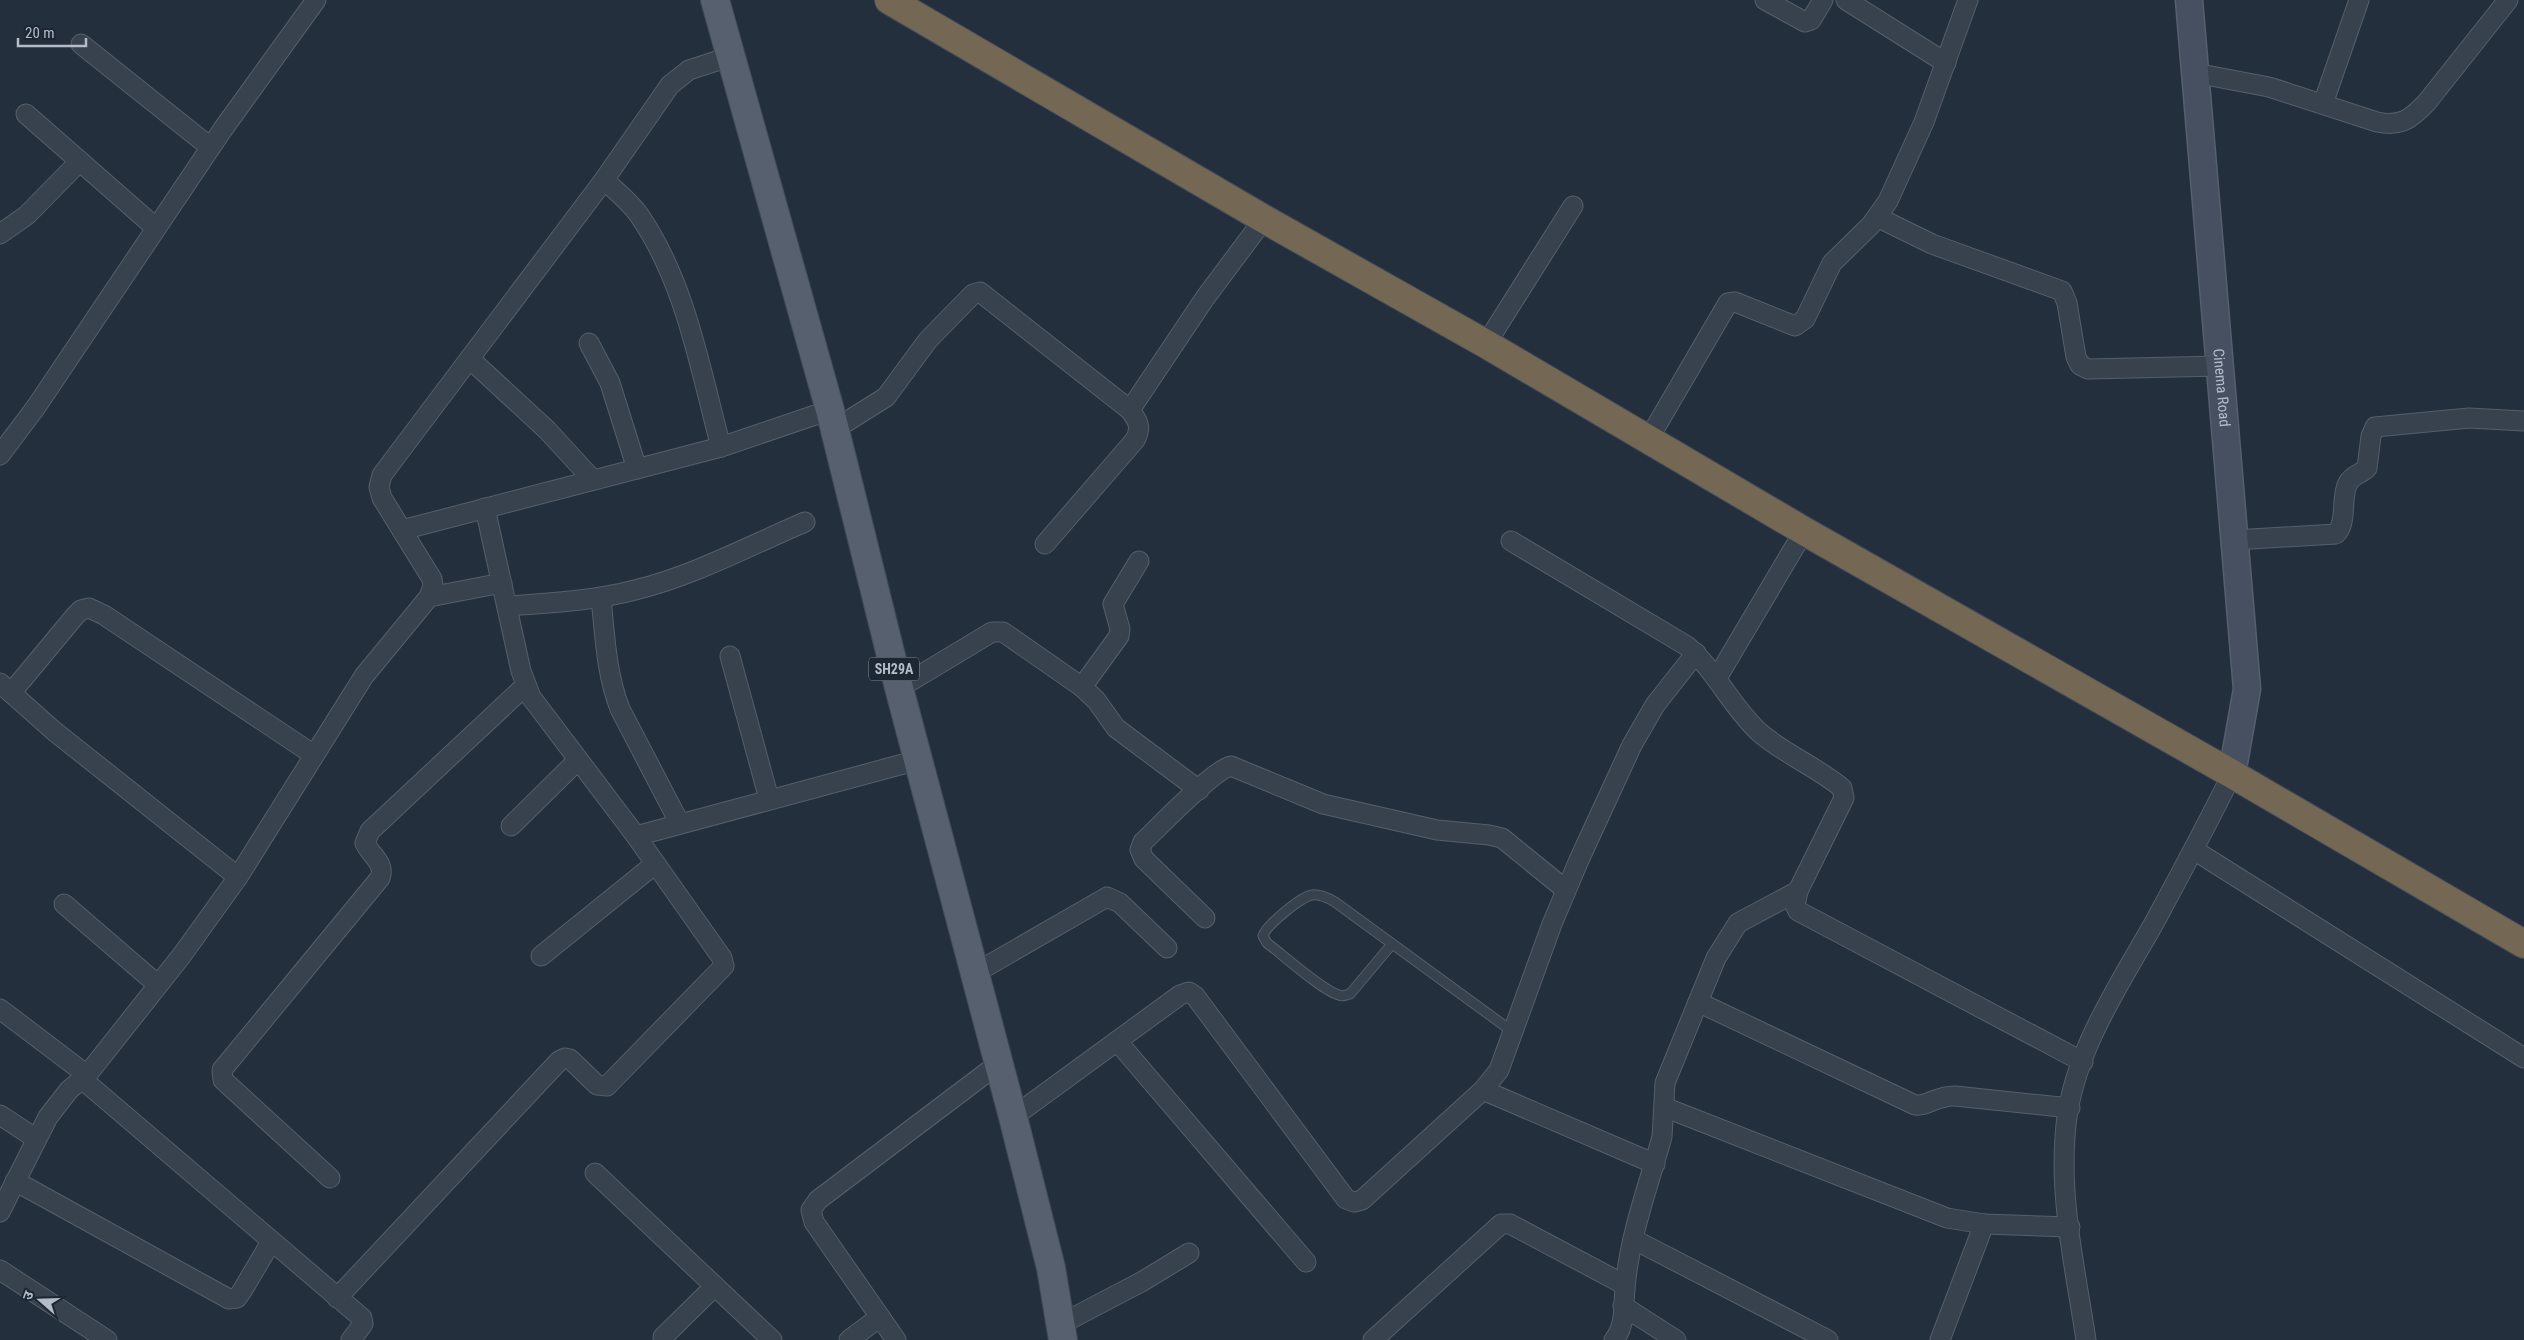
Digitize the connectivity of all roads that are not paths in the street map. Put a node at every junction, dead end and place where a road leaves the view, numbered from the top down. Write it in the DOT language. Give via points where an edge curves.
graph roads {
  1 [pos="316,0"];
  2 [pos="715,0"];
  3 [pos="890,0"];
  4 [pos="1765,0"];
  5 [pos="1823,0"];
  6 [pos="1846,0"];
  7 [pos="1968,0"];
  8 [pos="2189,0"];
  9 [pos="2359,0"];
  10 [pos="2508,0"];
  11 [pos="81,44"];
  12 [pos="732,56"];
  13 [pos="1946,63"];
  14 [pos="2195,73"];
  15 [pos="2323,104"];
  16 [pos="26,114"];
  17 [pos="210,147"];
  18 [pos="80,161"];
  19 [pos="604,180"];
  20 [pos="1574,206"];
  21 [pos="1877,217"];
  22 [pos="1264,219"];
  23 [pos="156,228"];
  24 [pos="0,234"];
  25 [pos="589,343"];
  26 [pos="1486,344"];
  27 [pos="470,360"];
  28 [pos="2220,366"];
  29 [pos="1130,410"];
  30 [pos="832,419"];
  31 [pos="2524,421"];
  32 [pos="1648,440"];
  33 [pos="721,447"];
  34 [pos="0,455"];
  35 [pos="637,469"];
  36 [pos="593,480"];
  37 [pos="485,508"];
  38 [pos="805,522"];
  39 [pos="402,530"];
  40 [pos="1804,531"];
  41 [pos="2234,540"];
  42 [pos="1511,541"];
  43 [pos="1045,544"];
  44 [pos="1139,561"];
  45 [pos="502,583"];
  46 [pos="429,597"];
  47 [pos="601,598"];
  48 [pos="507,606"];
  49 [pos="1696,653"];
  50 [pos="730,656"];
  51 [pos="1717,678"];
  52 [pos="525,686"];
  53 [pos="1082,687"];
  54 [pos="5,688"];
  55 [pos="899,688"];
  56 [pos="314,755"];
  57 [pos="578,760"];
  58 [pos="918,760"];
  59 [pos="2232,774"];
  60 [pos="1199,790"];
  61 [pos="769,799"];
  62 [pos="680,824"];
  63 [pos="511,826"];
  64 [pos="636,836"];
  65 [pos="2194,850"];
  66 [pos="655,864"];
  67 [pos="238,877"];
  68 [pos="1566,890"];
  69 [pos="1798,892"];
  70 [pos="64,904"];
  71 [pos="1204,918"];
  72 [pos="1392,944"];
  73 [pos="2524,944"];
  74 [pos="1168,948"];
  75 [pos="541,956"];
  76 [pos="975,973"];
  77 [pos="158,985"];
  78 [pos="1698,1002"];
  79 [pos="0,1009"];
  80 [pos="1514,1032"];
  81 [pos="1117,1041"];
  82 [pos="2524,1058"];
  83 [pos="2083,1062"];
  84 [pos="998,1064"];
  85 [pos="84,1077"];
  86 [pos="1483,1090"];
  87 [pos="1664,1106"];
  88 [pos="2070,1108"];
  89 [pos="0,1115"];
  90 [pos="1013,1117"];
  91 [pos="35,1138"];
  92 [pos="1655,1164"];
  93 [pos="595,1173"];
  94 [pos="330,1178"];
  95 [pos="14,1181"];
  96 [pos="0,1212"];
  97 [pos="1984,1224"];
  98 [pos="2070,1227"];
  99 [pos="1633,1239"];
  100 [pos="271,1242"];
  101 [pos="1189,1253"];
  102 [pos="1306,1262"];
  103 [pos="0,1270"];
  104 [pos="1625,1285"];
  105 [pos="715,1286"];
  106 [pos="337,1298"];
  107 [pos="1623,1306"];
  108 [pos="880,1317"];
  109 [pos="1062,1332"];
  110 [pos="663,1337"];
  111 [pos="1377,1339"];
  112 [pos="107,1340"];
  113 [pos="351,1340"];
  114 [pos="772,1340"];
  115 [pos="849,1340"];
  116 [pos="896,1340"];
  117 [pos="1614,1340"];
  118 [pos="1676,1340"];
  119 [pos="1828,1340"];
  120 [pos="1940,1340"];
  121 [pos="2086,1340"];
  1 -- 17 [label="street"];
  2 -- 12 [label="main road, SH29A"];
  3 -- 22 [label="highway"];
  4 -- 5 [label="street" via="1808,22"];
  6 -- 13 [label="street"];
  7 -- 13 [label="street"];
  8 -- 14 [label="street, Cinema Road"];
  9 -- 15 [label="street"];
  10 -- 15 [label="street" via="2412,118 2391,125"];
  11 -- 17 [label="street"];
  12 -- 19 [label="street" via="689,70 675,80"];
  12 -- 30 [label="main road, SH29A"];
  13 -- 21 [label="street" via="1924,122 1888,201"];
  14 -- 15 [label="street" via="2269,87"];
  14 -- 28 [label="street, Cinema Road"];
  16 -- 18 [label="street"];
  17 -- 23 [label="street"];
  18 -- 23 [label="street"];
  18 -- 24 [label="street" via="27,215"];
  19 -- 27 [label="street"];
  19 -- 33 [label="street" via="639,214 669,271 684,308"];
  20 -- 26 [label="street"];
  21 -- 28 [label="street" via="1932,244 2062,291 2067,302 2076,358 2088,369"];
  21 -- 32 [label="street" via="1832,263 1805,319 1798,325 1790,325 1735,302 1728,303"];
  22 -- 26 [label="highway"];
  22 -- 29 [label="street" via="1205,298"];
  23 -- 34 [label="street"];
  25 -- 35 [label="street" via="610,383"];
  26 -- 32 [label="highway"];
  27 -- 36 [label="street" via="547,430"];
  27 -- 39 [label="street" via="379,482 382,498"];
  28 -- 41 [label="street, Cinema Road"];
  29 -- 30 [label="street" via="977,291 928,340 886,397"];
  29 -- 43 [label="street" via="1139,424 1135,440"];
  30 -- 33 [label="street"];
  30 -- 55 [label="main road, SH29A"];
  31 -- 41 [label="street" via="2469,418 2375,428 2367,468 2352,477 2346,487 2342,522 2336,534"];
  32 -- 40 [label="highway"];
  33 -- 35 [label="street"];
  35 -- 36 [label="street"];
  36 -- 37 [label="street"];
  37 -- 39 [label="street"];
  37 -- 45 [label="street"];
  38 -- 47 [label="street" via="681,575"];
  39 -- 46 [label="street" via="432,579"];
  40 -- 51 [label="street"];
  40 -- 59 [label="highway"];
  41 -- 59 [label="street, Cinema Road" via="2247,689"];
  42 -- 49 [label="street" via="1678,639"];
  44 -- 53 [label="street" via="1113,604 1120,629 1117,640"];
  45 -- 46 [label="street"];
  45 -- 48 [label="street"];
  46 -- 56 [label="street" via="364,676"];
  47 -- 48 [label="street"];
  47 -- 62 [label="street" via="613,689 620,709"];
  48 -- 52 [label="street"];
  49 -- 51 [label="street"];
  49 -- 68 [label="street" via="1642,727"];
  50 -- 61 [label="street"];
  51 -- 69 [label="street" via="1758,731 1844,791 1841,804"];
  52 -- 57 [label="street"];
  52 -- 94 [label="street" via="370,831 365,843 380,864 380,878 222,1070 223,1080"];
  53 -- 55 [label="street" via="1000,631 986,635"];
  53 -- 60 [label="street" via="1116,728"];
  54 -- 56 [label="street" via="81,610 89,608"];
  54 -- 67 [label="street" via="54,731"];
  55 -- 58 [label="main road, SH29A"];
  56 -- 67 [label="street"];
  57 -- 63 [label="street"];
  57 -- 64 [label="street"];
  58 -- 61 [label="street"];
  58 -- 76 [label="main road, SH29A"];
  59 -- 65 [label="street"];
  59 -- 73 [label="highway"];
  60 -- 68 [label="street" via="1231,766 1331,806 1437,830 1496,836"];
  60 -- 71 [label="street" via="1144,842 1140,850 1144,859"];
  61 -- 62 [label="street"];
  62 -- 64 [label="street"];
  64 -- 66 [label="street"];
  65 -- 82 [label="street"];
  65 -- 83 [label="street" via="2095,1029"];
  66 -- 75 [label="street"];
  66 -- 106 [label="street" via="722,958 724,966 721,971 607,1086 597,1085 570,1059 559,1061"];
  67 -- 77 [label="street"];
  68 -- 80 [label="street"];
  69 -- 78 [label="street" via="1738,923 1716,958"];
  69 -- 83 [label="street" via="1795,905 1805,916"];
  70 -- 77 [label="street"];
  72 -- 72 [label="lane" via="1335,902 1315,895 1303,898 1268,926 1263,936 1267,943 1325,987 1345,996"];
  72 -- 80 [label="lane"];
  74 -- 76 [label="street" via="1120,903 1107,897"];
  76 -- 84 [label="main road, SH29A"];
  77 -- 85 [label="street"];
  78 -- 87 [label="street" via="1670,1069"];
  78 -- 88 [label="street" via="1914,1105 1923,1106 1944,1096"];
  79 -- 85 [label="street"];
  80 -- 86 [label="street" via="1499,1070"];
  81 -- 86 [label="street" via="1180,995 1192,994 1346,1199 1354,1202 1362,1200"];
  81 -- 90 [label="street"];
  81 -- 102 [label="street"];
  83 -- 88 [label="street"];
  84 -- 90 [label="main road, SH29A"];
  84 -- 108 [label="street" via="813,1205 811,1216 814,1222"];
  85 -- 91 [label="street" via="57,1104"];
  85 -- 100 [label="street"];
  86 -- 92 [label="street"];
  87 -- 92 [label="street" via="1664,1127"];
  87 -- 97 [label="street" via="1924,1211"];
  88 -- 98 [label="street" via="2064,1136"];
  89 -- 91 [label="street"];
  90 -- 109 [label="main road, SH29A" via="1051,1268"];
  91 -- 95 [label="street"];
  92 -- 99 [label="street"];
  93 -- 105 [label="street"];
  95 -- 96 [label="street"];
  95 -- 100 [label="street" via="229,1299 237,1298 242,1292"];
  97 -- 98 [label="street"];
  97 -- 120 [label="street"];
  98 -- 121 [label="street"];
  99 -- 104 [label="street"];
  99 -- 119 [label="street"];
  100 -- 106 [label="street"];
  101 -- 109 [label="street"];
  103 -- 112 [label="street"];
  104 -- 107 [label="street"];
  104 -- 111 [label="street" via="1510,1224 1501,1224"];
  105 -- 110 [label="street"];
  105 -- 114 [label="street"];
  106 -- 113 [label="street" via="363,1320"];
  107 -- 117 [label="street" via="1622,1324"];
  107 -- 118 [label="street"];
  108 -- 115 [label="street"];
  108 -- 116 [label="street"];
}
